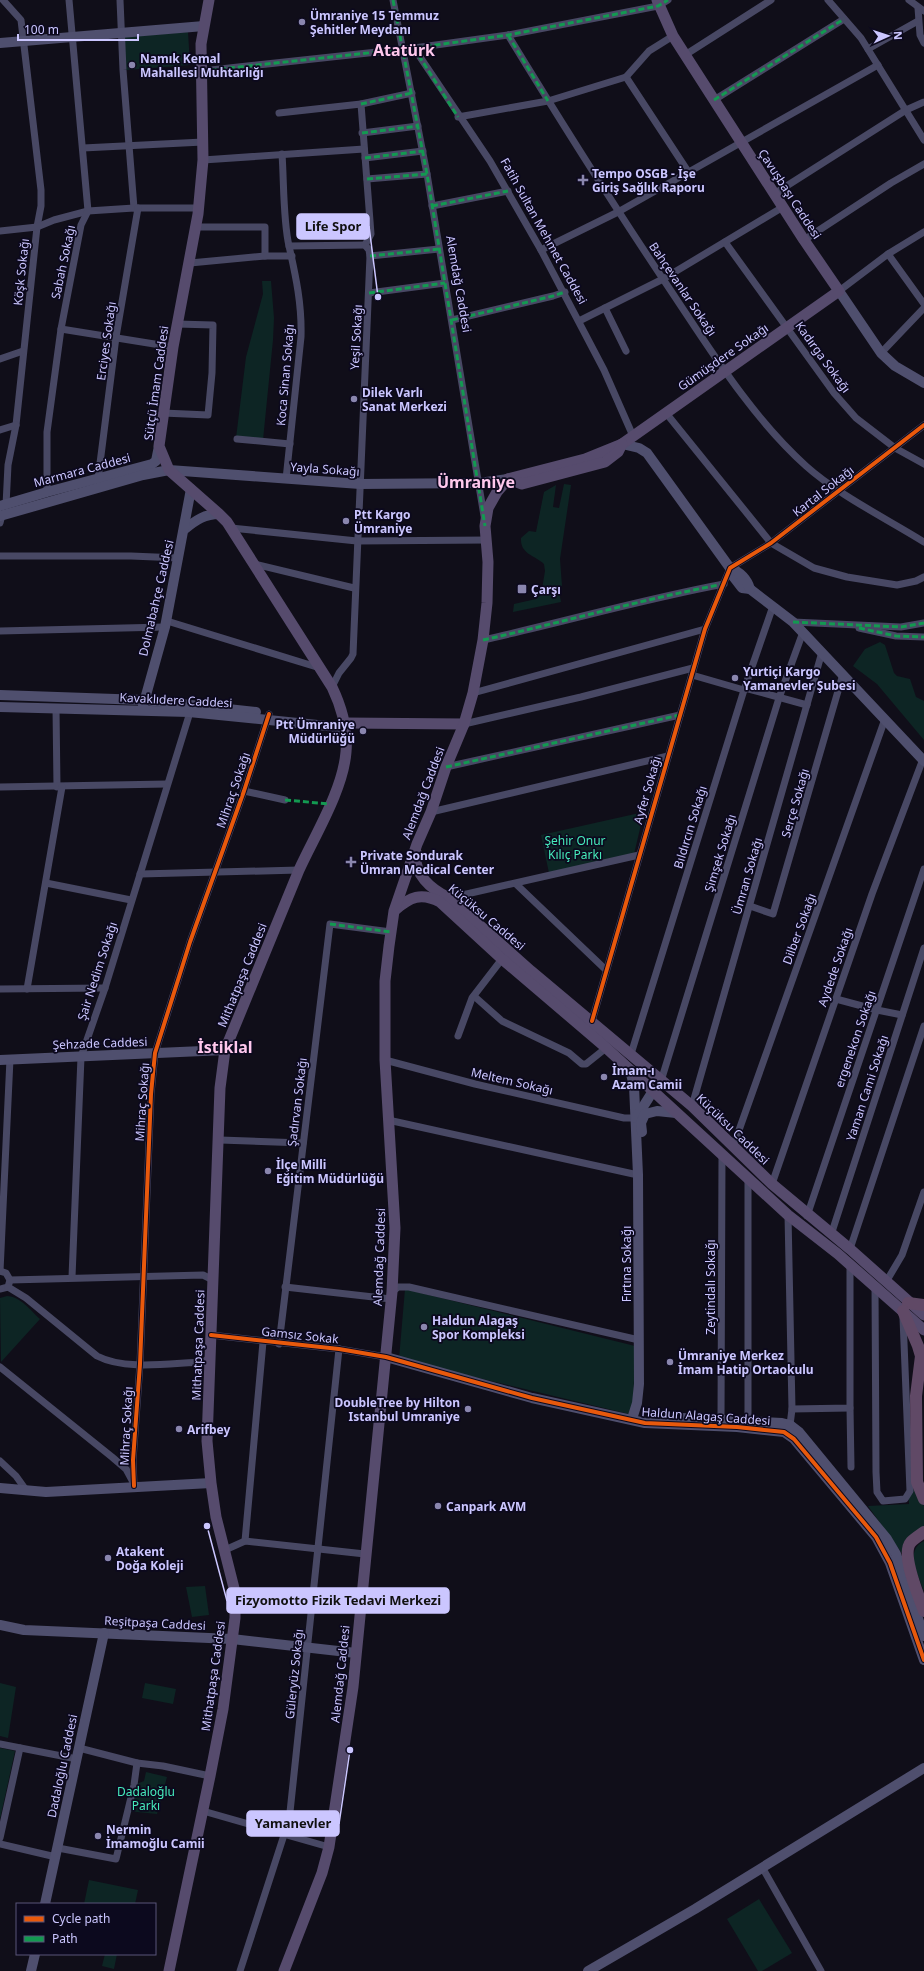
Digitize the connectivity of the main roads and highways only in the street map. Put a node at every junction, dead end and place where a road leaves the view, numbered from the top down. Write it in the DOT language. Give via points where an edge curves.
graph roads {
  1 [pos="209,0"];
  2 [pos="661,2"];
  3 [pos="839,291"];
  4 [pos="508,479"];
  5 [pos="345,722"];
  6 [pos="464,724"];
  7 [pos="346,735"];
  8 [pos="418,844"];
  9 [pos="394,911"];
  10 [pos="589,1026"];
  11 [pos="651,1072"];
  12 [pos="661,1081"];
  13 [pos="653,1091"];
  14 [pos="680,1096"];
  15 [pos="924,1305"];
  16 [pos="906,1307"];
  17 [pos="924,1315"];
  18 [pos="924,1330"];
  19 [pos="924,1393"];
  20 [pos="924,1399"];
  21 [pos="924,1499"];
  22 [pos="924,1532"];
  23 [pos="924,1611"];
  24 [pos="169,1971"];
  25 [pos="284,1971"];
  1 -- 5 [label="main road, Sütçü İmam Caddesi" via="201,44 203,160 199,208 173,347 159,446 169,470 220,514 231,528 332,687"];
  2 -- 3 [label="main road, Çavuşbaşı Caddesi" via="673,36"];
  3 -- 4 [label="main road, Gümüşdere Sokağı" via="622,444 585,459"];
  4 -- 6 [label="main road, Alemdağ Caddesi" via="488,508 485,526 488,569 483,640"];
  5 -- 6 [label="main road"];
  5 -- 7 [label="main road, Sütçü İmam Caddesi"];
  6 -- 8 [label="main road, Alemdağ Caddesi"];
  7 -- 24 [label="main road, Mithatpaşa Caddesi" via="342,773 225,1050 220,1088 207,1441 216,1517 235,1592 235,1618 223,1709"];
  8 -- 9 [label="main road, Alemdağ Caddesi"];
  8 -- 10 [label="main road, Küçüksu Caddesi" via="415,858 424,881 434,891 449,898"];
  9 -- 10 [label="main road, Küçüksu Caddesi" via="406,901 419,896 431,897 440,902 502,959"];
  9 -- 25 [label="main road, Alemdağ Caddesi" via="385,981 385,1060 395,1228 386,1358 353,1687 322,1873"];
  10 -- 11 [label="main road, Küçüksu Caddesi" via="631,1054"];
  10 -- 13 [label="main road, Küçüksu Caddesi" via="606,1048"];
  11 -- 12 [label="main road, Küçüksu Caddesi"];
  11 -- 13 [label="main road"];
  12 -- 13 [label="main road"];
  12 -- 14 [label="main road, Küçüksu Caddesi"];
  13 -- 14 [label="main road" via="671,1092"];
  13 -- 16 [label="main road, Küçüksu Caddesi" via="788,1214 875,1286"];
  14 -- 16 [label="main road, Küçüksu Caddesi" via="807,1216 850,1249 886,1282"];
  15 -- 16 [label="highway"];
  16 -- 17 [label="main road, Küçüksu Caddesi"];
  16 -- 18 [label="main road, Küçüksu Caddesi"];
  16 -- 21 [label="highway" via="921,1356 916,1396 917,1482"];
  19 -- 20 [label="highway"];
  22 -- 23 [label="highway" via="911,1542 908,1561"];
}
